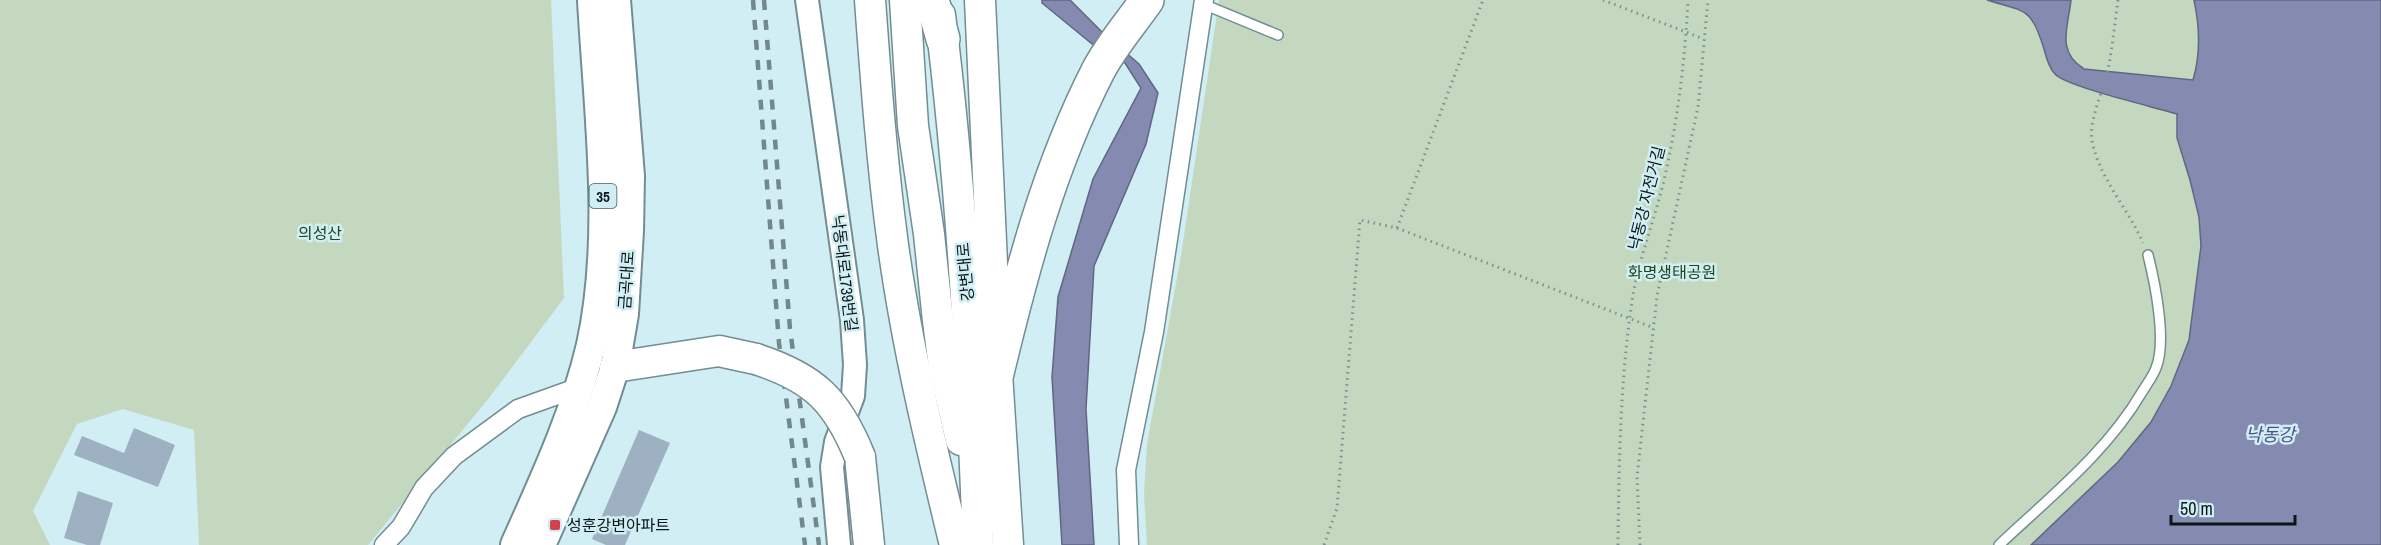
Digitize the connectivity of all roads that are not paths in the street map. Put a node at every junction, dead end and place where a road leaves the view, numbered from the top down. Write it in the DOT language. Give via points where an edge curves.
graph roads {
  1 [pos="592,0"];
  2 [pos="616,0"];
  3 [pos="807,0"];
  4 [pos="905,0"];
  5 [pos="932,0"];
  6 [pos="938,0"];
  7 [pos="980,0"];
  8 [pos="1147,0"];
  9 [pos="1203,2"];
  10 [pos="871,14"];
  11 [pos="1278,34"];
  12 [pos="943,39"];
  13 [pos="2148,255"];
  14 [pos="615,367"];
  15 [pos="997,373"];
  16 [pos="578,389"];
  17 [pos="976,488"];
  18 [pos="384,545"];
  19 [pos="515,545"];
  20 [pos="541,545"];
  21 [pos="839,545"];
  22 [pos="869,545"];
  23 [pos="955,545"];
  24 [pos="978,545"];
  25 [pos="1008,545"];
  26 [pos="1129,545"];
  27 [pos="2000,545"];
  1 -- 16 [label="main road, 금곡대로 / 35" via="604,232 591,345"];
  2 -- 14 [label="main road, 금곡대로 / 35" via="630,176 624,314"];
  3 -- 21 [label="street, 낙동대로1739번길" via="855,365 852,396 832,467"];
  4 -- 17 [label="highway" via="913,126 944,367 957,428"];
  5 -- 12 [label="highway"];
  6 -- 12 [label="highway, 강변대로"];
  7 -- 15 [label="highway, 강변대로"];
  8 -- 15 [label="highway" via="1099,69 1058,158 1023,265"];
  9 -- 11 [label="lane"];
  9 -- 26 [label="street" via="1154,332 1126,470"];
  10 -- 23 [label="highway" via="893,246 926,426"];
  12 -- 17 [label="highway, 강변대로" via="970,332"];
  13 -- 27 [label="lane" via="2156,288 2160,345 2157,368 2129,414 2097,452"];
  14 -- 16 [label="street"];
  14 -- 20 [label="main road, 금곡대로 / 35" via="602,407"];
  14 -- 22 [label="highway, bridge" via="719,351 756,358 789,371 819,391 833,405 860,457"];
  15 -- 25 [label="highway, 강변대로"];
  16 -- 18 [label="street" via="518,409 454,456 424,488 401,527"];
  16 -- 19 [label="main road, 금곡대로 / 35" via="543,484"];
  17 -- 24 [label="highway, 강변대로"];
}
